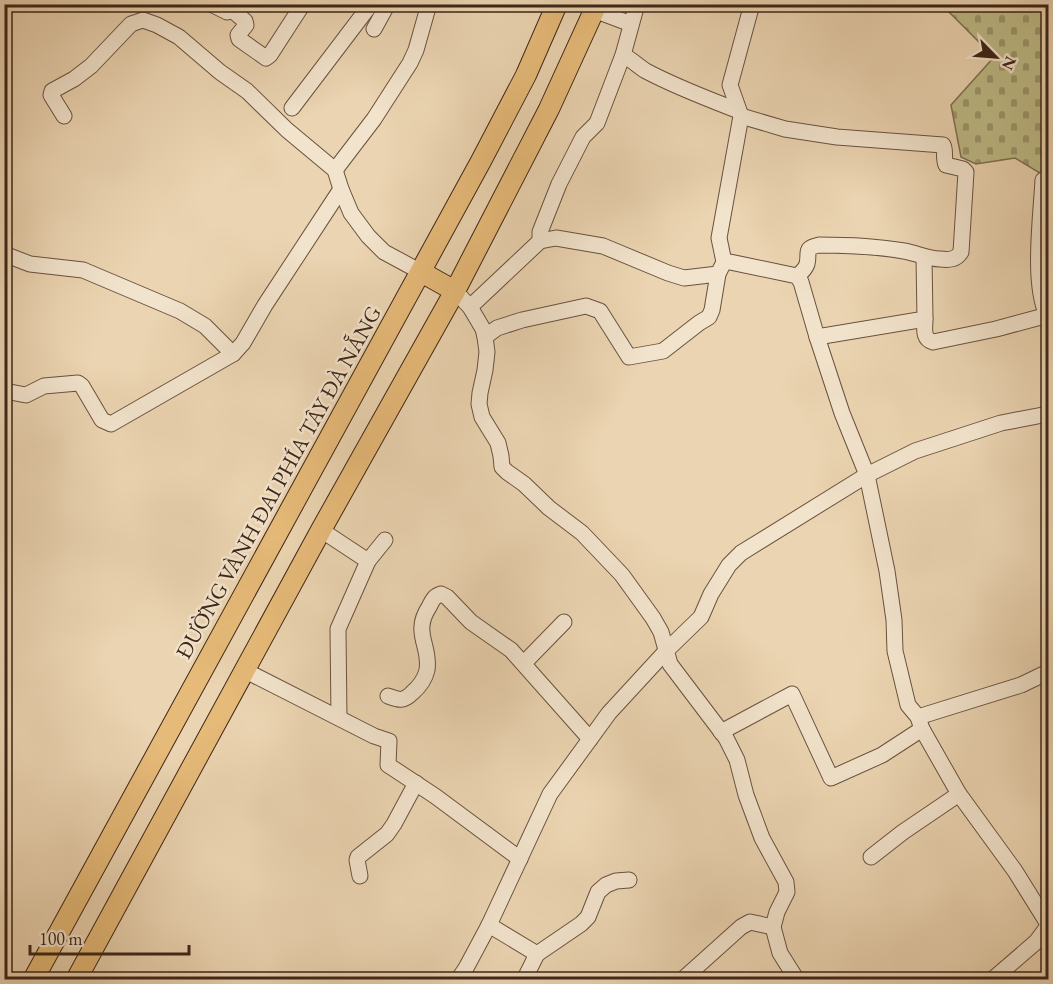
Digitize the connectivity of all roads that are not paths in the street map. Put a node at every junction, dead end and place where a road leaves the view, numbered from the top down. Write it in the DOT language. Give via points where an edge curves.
graph roads {
  1 [pos="212,4"];
  2 [pos="303,4"];
  3 [pos="371,4"];
  4 [pos="384,4"];
  5 [pos="429,4"];
  6 [pos="557,4"];
  7 [pos="637,4"];
  8 [pos="752,4"];
  9 [pos="596,7"];
  10 [pos="238,8"];
  11 [pos="631,24"];
  12 [pos="374,29"];
  13 [pos="622,55"];
  14 [pos="292,108"];
  15 [pos="740,114"];
  16 [pos="64,116"];
  17 [pos="335,170"];
  18 [pos="1043,180"];
  19 [pos="341,189"];
  20 [pos="540,241"];
  21 [pos="4,254"];
  22 [pos="924,257"];
  23 [pos="721,268"];
  24 [pos="421,272"];
  25 [pos="797,276"];
  26 [pos="455,291"];
  27 [pos="470,307"];
  28 [pos="1048,315"];
  29 [pos="925,319"];
  30 [pos="485,337"];
  31 [pos="817,337"];
  32 [pos="233,354"];
  33 [pos="4,393"];
  34 [pos="1048,414"];
  35 [pos="867,475"];
  36 [pos="321,530"];
  37 [pos="385,540"];
  38 [pos="368,561"];
  39 [pos="564,622"];
  40 [pos="667,650"];
  41 [pos="524,663"];
  42 [pos="244,670"];
  43 [pos="1048,672"];
  44 [pos="388,696"];
  45 [pos="339,718"];
  46 [pos="920,723"];
  47 [pos="722,732"];
  48 [pos="590,739"];
  49 [pos="416,783"];
  50 [pos="959,794"];
  51 [pos="871,857"];
  52 [pos="520,859"];
  53 [pos="360,876"];
  54 [pos="629,880"];
  55 [pos="489,925"];
  56 [pos="1048,925"];
  57 [pos="773,927"];
  58 [pos="537,954"];
  59 [pos="33,980"];
  60 [pos="76,980"];
  61 [pos="458,980"];
  62 [pos="524,980"];
  63 [pos="682,980"];
  64 [pos="797,980"];
  65 [pos="992,980"];
  1 -- 10 [label="street" via="228,12"];
  2 -- 10 [label="street" via="266,58 238,39 246,25"];
  3 -- 14 [label="street"];
  4 -- 12 [label="street" via="386,9"];
  5 -- 17 [label="street" via="410,63"];
  6 -- 24 [label="main road, ĐƯỜNG VÀNH ĐAI PHÍA TÂY ĐÀ NẴNG" via="526,75"];
  7 -- 11 [label="street"];
  8 -- 15 [label="street" via="730,85"];
  9 -- 11 [label="street"];
  9 -- 26 [label="main road" via="549,109"];
  11 -- 13 [label="street"];
  13 -- 15 [label="street" via="669,82"];
  13 -- 20 [label="street" via="597,123 583,137 553,196"];
  15 -- 22 [label="street" via="785,129 837,137 943,145 946,165 966,172 961,252 954,259"];
  15 -- 23 [label="street" via="719,238"];
  16 -- 17 [label="street" via="51,95 52,90 82,73 130,24 143,20 179,37 247,91"];
  17 -- 19 [label="street"];
  18 -- 28 [label="street" via="1038,257 1042,304"];
  19 -- 24 [label="street" via="357,223 384,252"];
  19 -- 32 [label="street"];
  20 -- 23 [label="street" via="556,238 603,246 684,278"];
  20 -- 27 [label="street"];
  21 -- 32 [label="street" via="30,264 83,270 180,311 205,326"];
  22 -- 25 [label="street" via="856,245 819,245 807,253 805,269"];
  22 -- 29 [label="street"];
  23 -- 25 [label="street" via="730,262"];
  23 -- 30 [label="street" via="709,317 663,351 629,357 600,311 586,306 522,320 497,328"];
  24 -- 26 [label="main road"];
  24 -- 59 [label="main road, ĐƯỜNG VÀNH ĐAI PHÍA TÂY ĐÀ NẴNG"];
  25 -- 31 [label="street"];
  26 -- 27 [label="street"];
  26 -- 36 [label="main road"];
  27 -- 30 [label="street"];
  28 -- 29 [label="street" via="933,342 924,335"];
  29 -- 31 [label="street"];
  30 -- 40 [label="street" via="487,352 480,404 482,417 498,443 502,467 582,533 622,575 653,618"];
  31 -- 35 [label="street"];
  32 -- 33 [label="street" via="111,424 102,420 78,383 44,386 26,395"];
  34 -- 35 [label="street" via="946,440"];
  35 -- 40 [label="street" via="741,553 711,594 701,617"];
  35 -- 46 [label="street" via="887,571 895,651 908,705"];
  36 -- 38 [label="street"];
  36 -- 42 [label="main road"];
  37 -- 38 [label="street"];
  38 -- 45 [label="street" via="338,629"];
  39 -- 41 [label="street"];
  40 -- 47 [label="street" via="670,664"];
  40 -- 48 [label="street"];
  41 -- 44 [label="street" via="441,594 422,620 427,661 422,683 406,699"];
  41 -- 48 [label="street"];
  42 -- 45 [label="street"];
  42 -- 60 [label="main road"];
  43 -- 46 [label="street"];
  45 -- 49 [label="street" via="389,741 388,765"];
  46 -- 47 [label="street" via="882,755 831,778 792,694"];
  46 -- 50 [label="street"];
  47 -- 57 [label="street" via="737,760 762,838 786,882 787,892"];
  48 -- 52 [label="street" via="550,794"];
  49 -- 52 [label="street"];
  49 -- 53 [label="street" via="387,834 358,857"];
  50 -- 51 [label="street"];
  50 -- 56 [label="street" via="1015,871"];
  52 -- 55 [label="street"];
  54 -- 58 [label="street" via="606,885 581,924"];
  55 -- 58 [label="street"];
  55 -- 61 [label="street"];
  56 -- 65 [label="street" via="1036,942"];
  57 -- 63 [label="street" via="750,922 741,927"];
  57 -- 64 [label="street" via="780,953"];
  58 -- 62 [label="street"];
}
